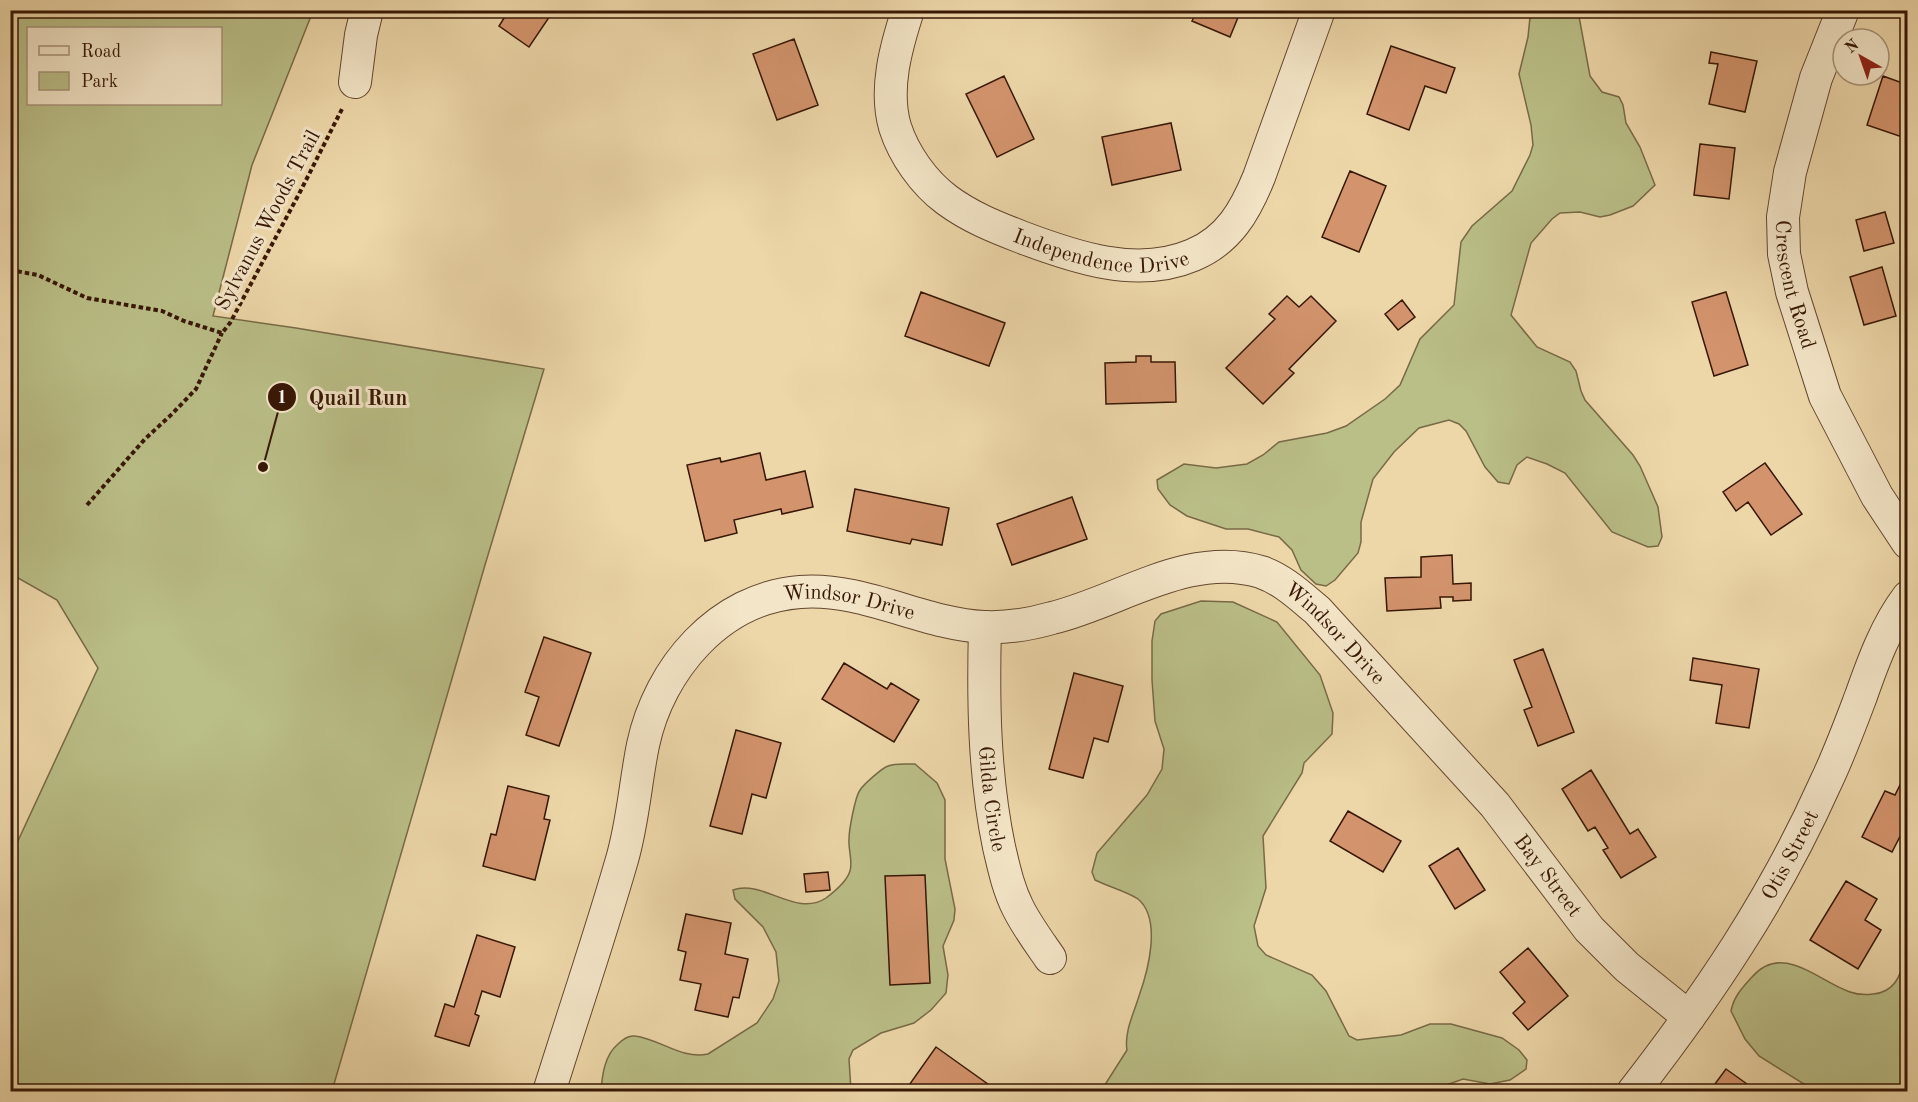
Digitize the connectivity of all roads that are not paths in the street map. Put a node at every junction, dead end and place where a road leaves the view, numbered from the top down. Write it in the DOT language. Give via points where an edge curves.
graph roads {
  1 [pos="367,10"];
  2 [pos="908,10"];
  3 [pos="1319,10"];
  4 [pos="1843,10"];
  5 [pos="355,82"];
  6 [pos="1908,543"];
  7 [pos="1908,597"];
  8 [pos="985,627"];
  9 [pos="1420,721"];
  10 [pos="1050,958"];
  11 [pos="1689,1017"];
  12 [pos="549,1092"];
  13 [pos="1633,1092"];
  1 -- 5 [label="street"];
  2 -- 3 [label="street, Independence Drive" via="891,80 891,104 903,147 932,188 979,219 1031,241 1077,256 1139,266 1194,255 1236,223 1259,177"];
  4 -- 6 [label="street, Crescent Road" via="1816,78 1790,172 1783,217 1784,254 1825,396 1877,496"];
  7 -- 11 [label="street, Otis Street" via="1881,645 1825,785 1794,848 1742,941"];
  8 -- 9 [label="street, Windsor Drive" via="1054,618 1166,577 1205,568 1259,572 1286,585 1317,610"];
  8 -- 10 [label="street, Gilda Circle" via="983,686 991,810 1010,889 1026,923"];
  8 -- 12 [label="street, Windsor Drive" via="852,596 800,592 773,597 735,613 691,647 674,670 649,725 622,859"];
  9 -- 11 [label="street, Bay Street" via="1495,805 1589,929 1627,967"];
  11 -- 13 [label="street, Otis Street"];
}
